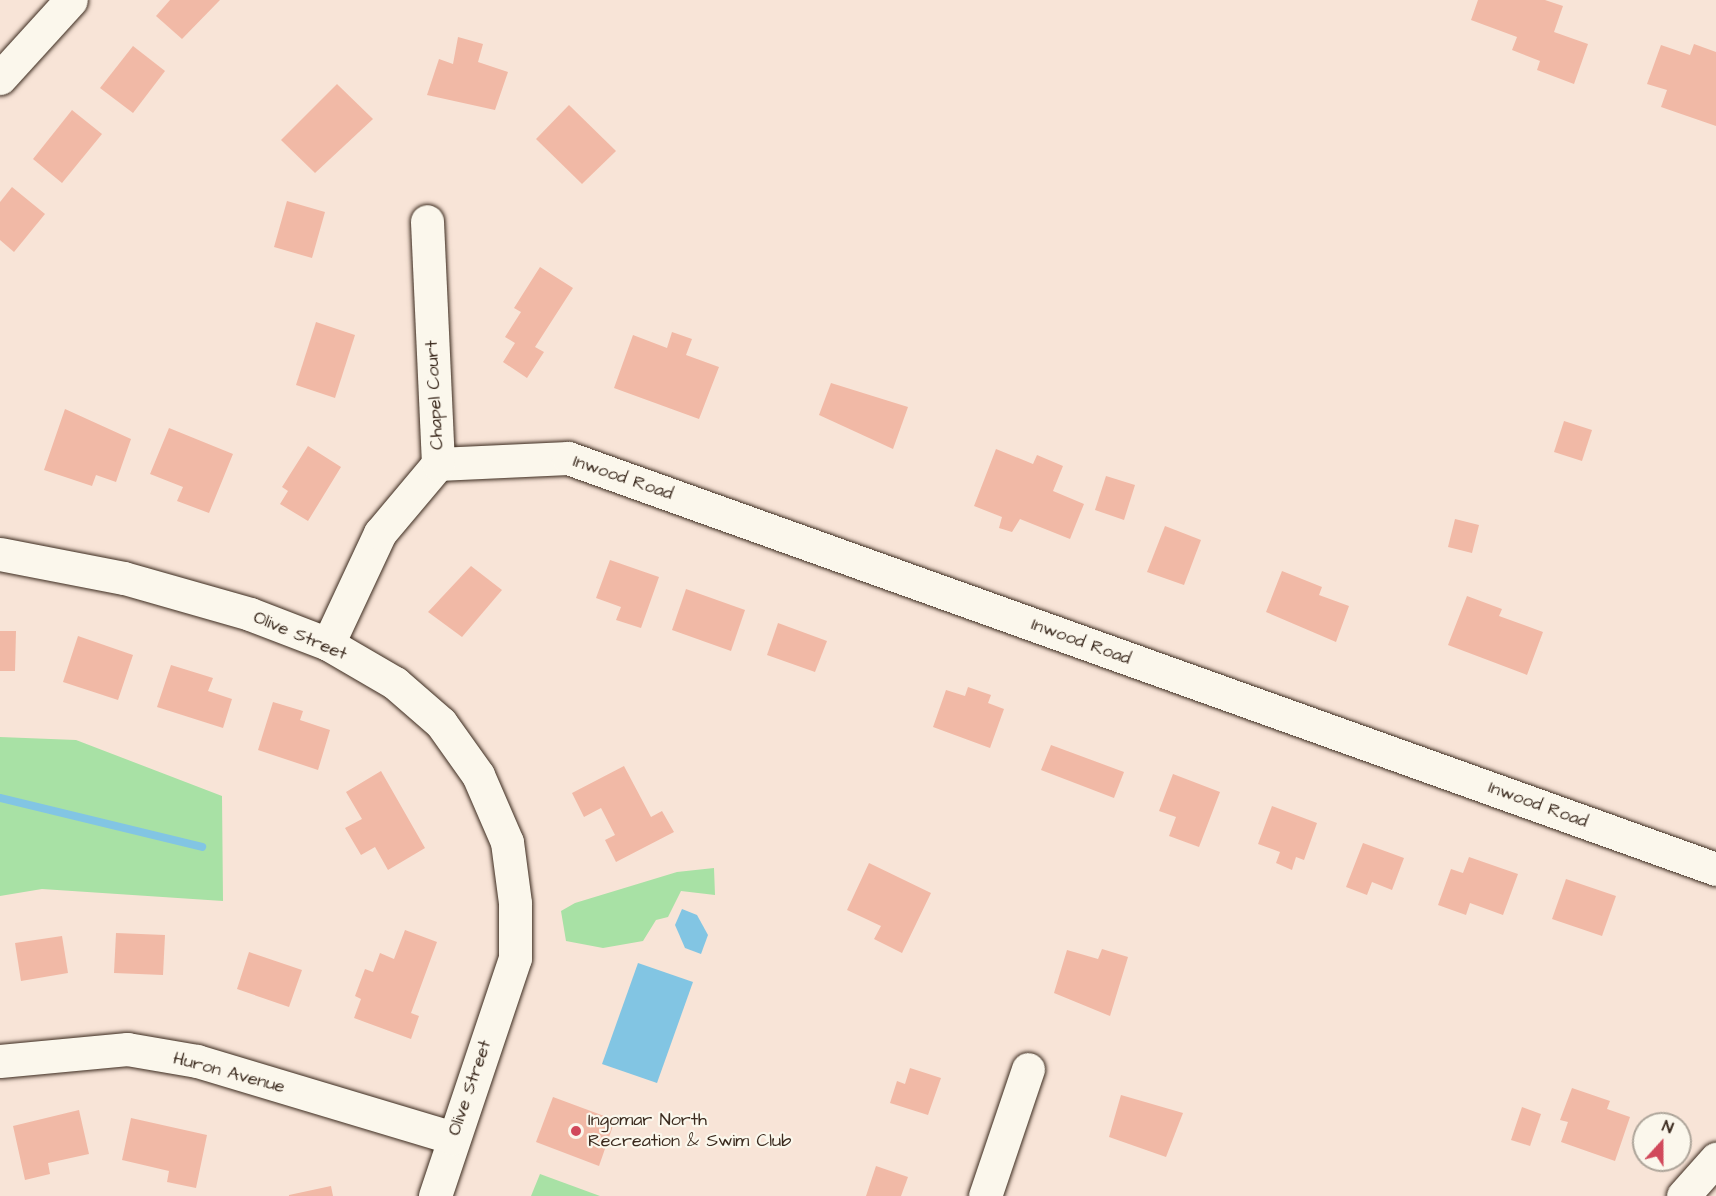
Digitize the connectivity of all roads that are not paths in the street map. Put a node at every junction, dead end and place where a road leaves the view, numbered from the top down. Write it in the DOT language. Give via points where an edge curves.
graph roads {
  1 [pos="71,0"];
  2 [pos="0,78"];
  3 [pos="427,221"];
  4 [pos="438,464"];
  5 [pos="0,555"];
  6 [pos="328,644"];
  7 [pos="1716,869"];
  8 [pos="0,1061"];
  9 [pos="1029,1069"];
  10 [pos="453,1138"];
  11 [pos="1716,1159"];
  12 [pos="435,1196"];
  13 [pos="985,1196"];
  14 [pos="1683,1196"];
  1 -- 2 [label="street"];
  3 -- 4 [label="street, Chapel Court"];
  4 -- 6 [label="street, Chapel Court" via="380,533"];
  4 -- 7 [label="street, Inwood Road" via="568,458"];
  5 -- 6 [label="street, Olive Street" via="124,578 250,614"];
  6 -- 10 [label="street, Olive Street" via="395,683 441,723 478,775 507,842 515,903 515,958"];
  8 -- 10 [label="street, Huron Avenue" via="127,1049 197,1061"];
  9 -- 13 [label="street"];
  10 -- 12 [label="street, Olive Street"];
  11 -- 14 [label="street"];
}
